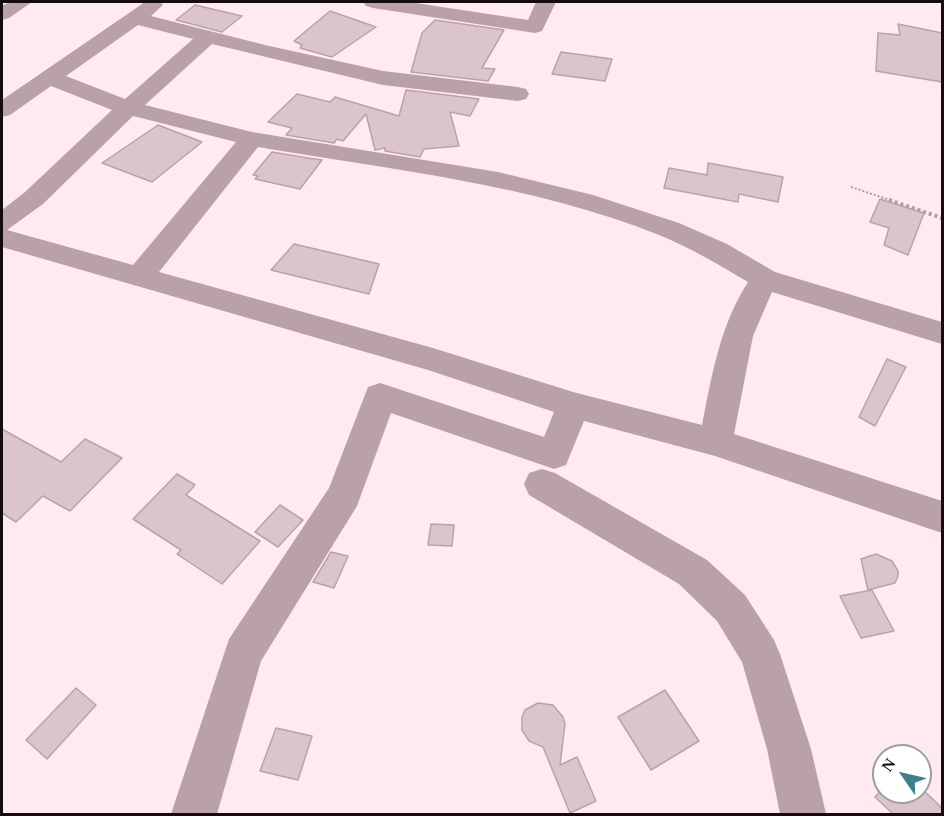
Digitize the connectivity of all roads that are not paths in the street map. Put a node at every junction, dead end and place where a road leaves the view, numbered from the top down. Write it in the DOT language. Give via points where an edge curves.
graph roads {
  1 [pos="22,2"];
  2 [pos="159,2"];
  3 [pos="373,2"];
  4 [pos="546,2"];
  5 [pos="440,6"];
  6 [pos="2,14"];
  7 [pos="135,18"];
  8 [pos="208,37"];
  9 [pos="48,77"];
  10 [pos="518,94"];
  11 [pos="128,108"];
  12 [pos="2,110"];
  13 [pos="252,139"];
  14 [pos="2,223"];
  15 [pos="2,238"];
  16 [pos="141,276"];
  17 [pos="765,279"];
  18 [pos="942,333"];
  19 [pos="573,405"];
  20 [pos="715,442"];
  21 [pos="542,484"];
  22 [pos="942,517"];
  23 [pos="194,814"];
  24 [pos="803,814"];
  1 -- 6 [label="street"];
  2 -- 7 [label="street"];
  3 -- 5 [label="street"];
  4 -- 5 [label="street" via="535,27"];
  7 -- 8 [label="street"];
  7 -- 9 [label="street"];
  8 -- 10 [label="street" via="383,78"];
  8 -- 11 [label="street"];
  9 -- 11 [label="street"];
  9 -- 12 [label="street"];
  11 -- 13 [label="street"];
  11 -- 14 [label="street" via="34,198"];
  13 -- 16 [label="street"];
  13 -- 17 [label="street" via="498,180 584,201 669,229"];
  15 -- 16 [label="street"];
  16 -- 19 [label="street" via="433,360"];
  17 -- 18 [label="street"];
  17 -- 20 [label="street" via="751,299 741,325"];
  19 -- 20 [label="street"];
  19 -- 23 [label="street" via="554,455 380,396 344,495 243,653"];
  20 -- 22 [label="street"];
  21 -- 24 [label="street" via="693,572 731,608 760,654 789,749"];
}
